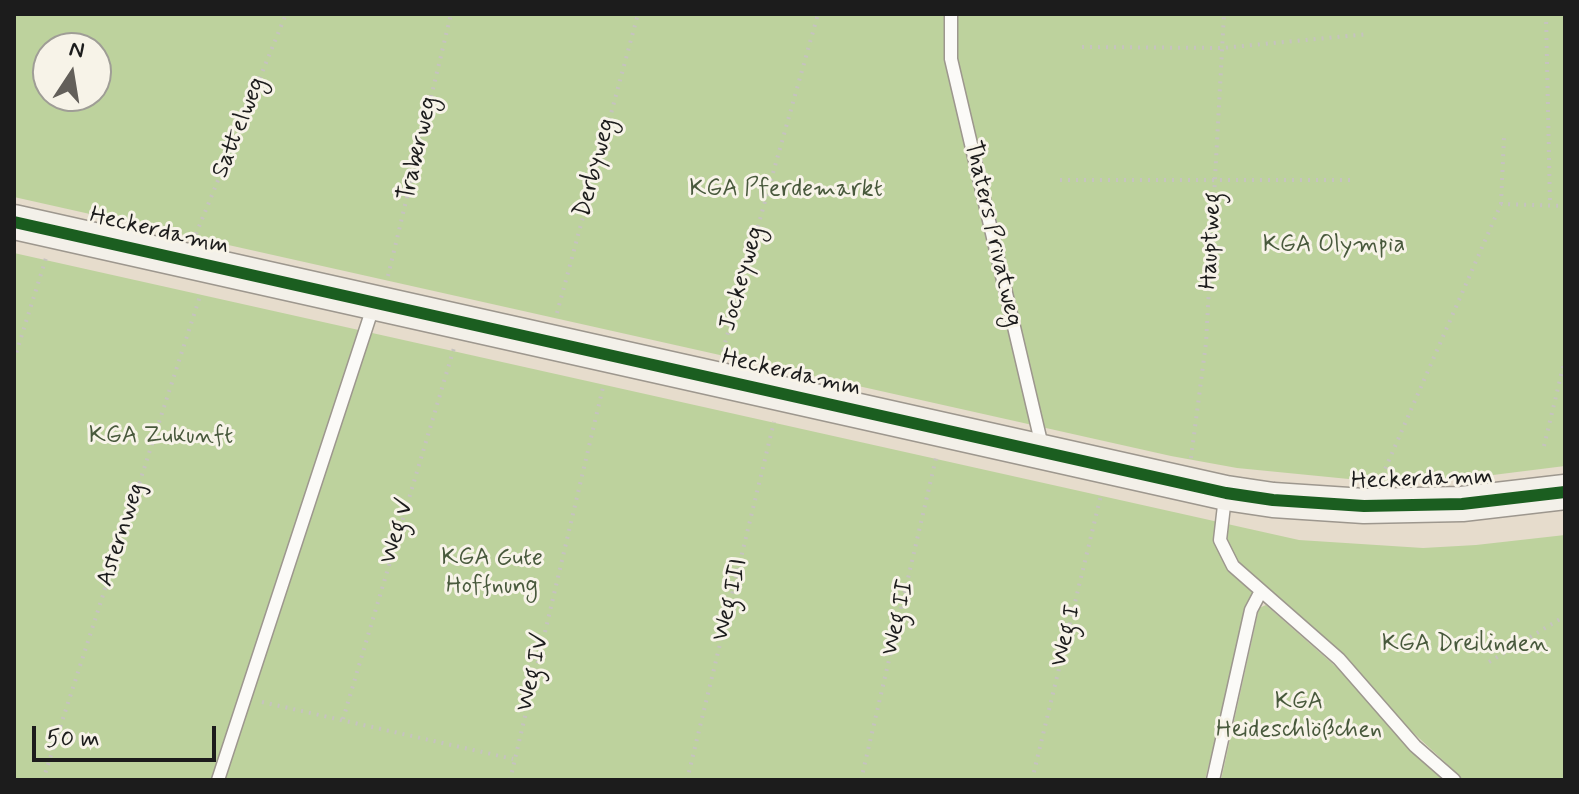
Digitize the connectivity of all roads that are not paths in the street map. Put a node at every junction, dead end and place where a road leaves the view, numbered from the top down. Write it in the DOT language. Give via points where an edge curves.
graph roads {
  1 [pos="951,14"];
  2 [pos="14,222"];
  3 [pos="381,294"];
  4 [pos="1044,453"];
  5 [pos="1565,492"];
  6 [pos="1226,493"];
  7 [pos="1261,591"];
  8 [pos="218,780"];
  9 [pos="1213,780"];
  10 [pos="1454,780"];
  1 -- 4 [label="lane, Thaters Privatweg" via="951,59"];
  2 -- 3 [label="street, Heckerdamm"];
  3 -- 4 [label="street, Heckerdamm"];
  3 -- 8 [label="lane"];
  4 -- 6 [label="street, Heckerdamm"];
  5 -- 6 [label="street, Heckerdamm" via="1462,504 1364,506"];
  6 -- 7 [label="lane" via="1220,540 1233,566"];
  7 -- 9 [label="lane" via="1251,610"];
  7 -- 10 [label="lane" via="1339,659 1415,746"];
}
